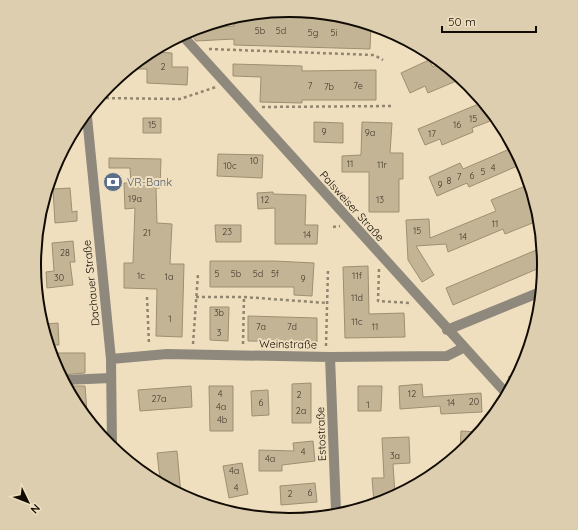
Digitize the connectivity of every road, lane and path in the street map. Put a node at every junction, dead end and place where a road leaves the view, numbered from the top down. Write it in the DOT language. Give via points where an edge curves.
graph roads {
  1 [pos="186,40"];
  2 [pos="195,50"];
  3 [pos="383,60"];
  4 [pos="226,84"];
  5 [pos="106,98"];
  6 [pos="394,106"];
  7 [pos="246,107"];
  8 [pos="87,121"];
  9 [pos="380,255"];
  10 [pos="328,268"];
  11 [pos="198,274"];
  12 [pos="535,294"];
  13 [pos="147,297"];
  14 [pos="244,297"];
  15 [pos="196,298"];
  16 [pos="327,303"];
  17 [pos="423,303"];
  18 [pos="447,330"];
  19 [pos="463,348"];
  20 [pos="192,354"];
  21 [pos="243,355"];
  22 [pos="149,356"];
  23 [pos="328,357"];
  24 [pos="111,359"];
  25 [pos="111,378"];
  26 [pos="69,380"];
  27 [pos="503,390"];
  28 [pos="112,438"];
  29 [pos="336,508"];
  1 -- 2 [label="street, Palsweiser Straße"];
  2 -- 3 [label="path" via="232,49 374,55"];
  2 -- 4 [label="street, Palsweiser Straße"];
  4 -- 5 [label="path" via="180,99"];
  4 -- 7 [label="street, Palsweiser Straße"];
  6 -- 7 [label="path"];
  7 -- 9 [label="street, Palsweiser Straße"];
  8 -- 24 [label="street, Dachauer Straße"];
  9 -- 17 [label="street, Palsweiser Straße"];
  9 -- 17 [label="path" via="378,301"];
  10 -- 16 [label="path"];
  11 -- 15 [label="path"];
  12 -- 18 [label="street"];
  13 -- 22 [label="path"];
  14 -- 15 [label="path"];
  14 -- 16 [label="path"];
  14 -- 21 [label="path"];
  15 -- 20 [label="path"];
  16 -- 23 [label="path"];
  17 -- 18 [label="street, Palsweiser Straße"];
  18 -- 19 [label="street, Palsweiser Straße"];
  19 -- 23 [label="street, Weinstraße" via="447,356"];
  19 -- 27 [label="street, Palsweiser Straße"];
  20 -- 21 [label="street, Weinstraße"];
  20 -- 22 [label="street, Weinstraße"];
  21 -- 23 [label="street, Weinstraße"];
  22 -- 24 [label="street, Weinstraße"];
  23 -- 29 [label="street, Estostraße"];
  24 -- 25 [label="street, Dachauer Straße"];
  25 -- 26 [label="street"];
  25 -- 28 [label="street, Dachauer Straße"];
}
